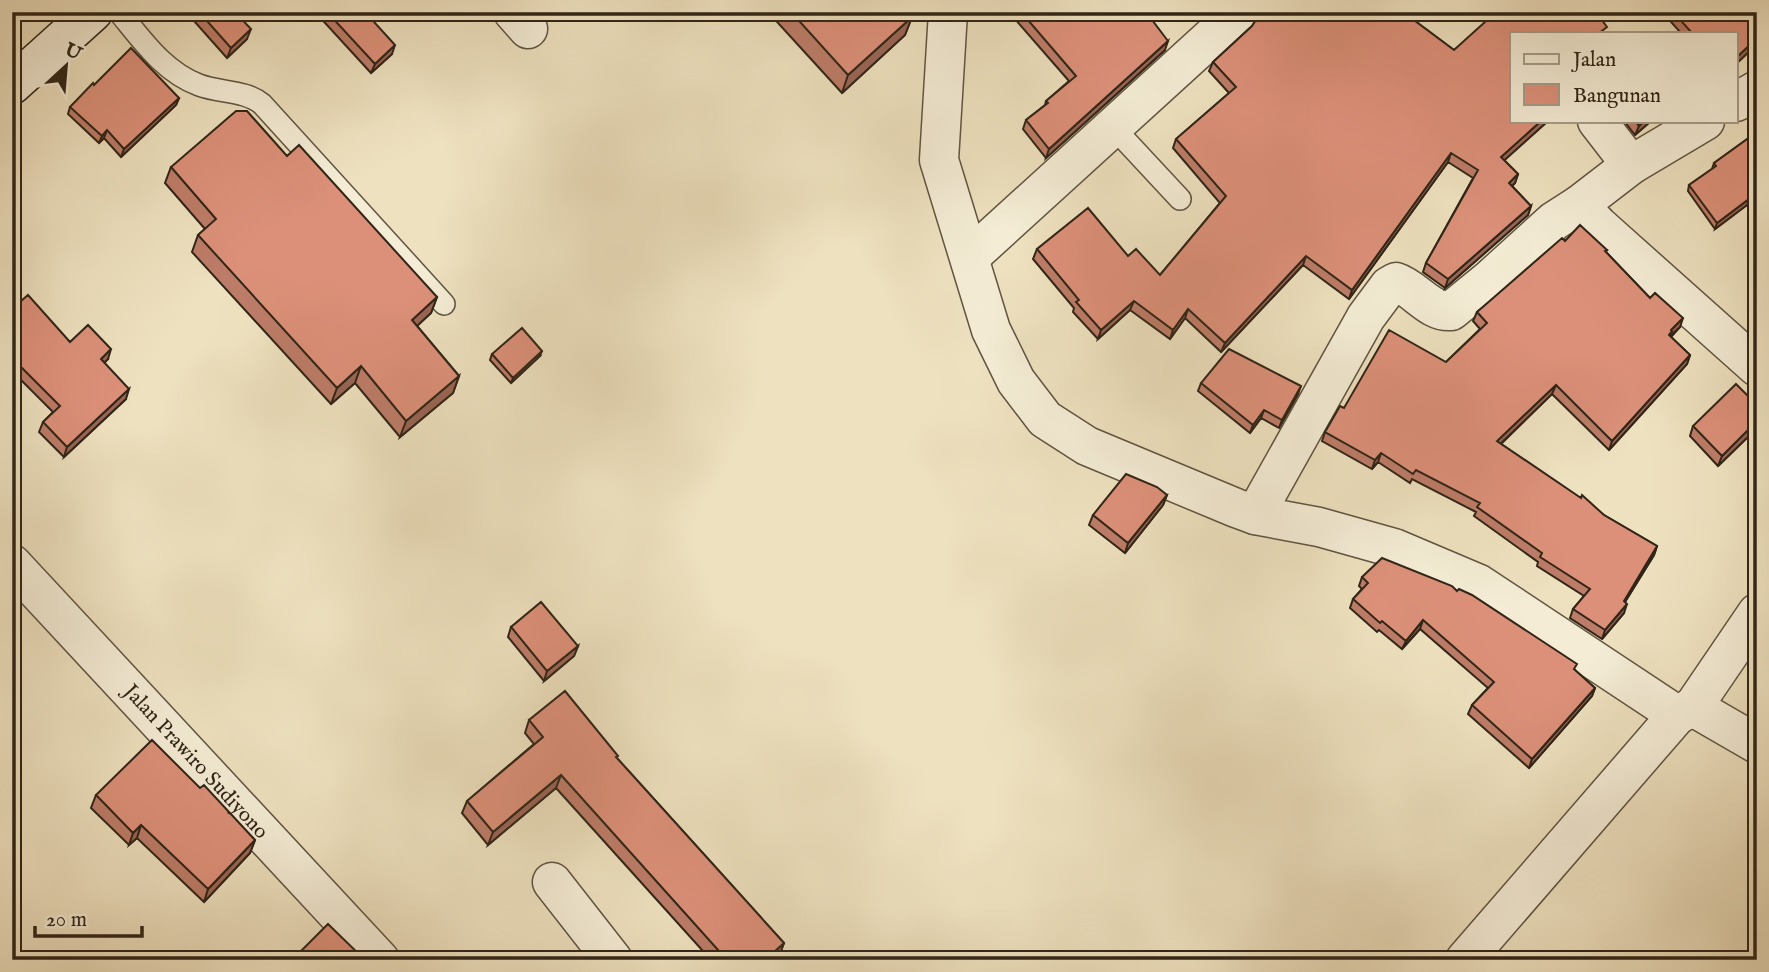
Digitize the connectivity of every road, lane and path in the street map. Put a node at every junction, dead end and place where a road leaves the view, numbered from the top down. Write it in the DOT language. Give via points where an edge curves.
graph roads {
  1 [pos="93,12"];
  2 [pos="119,12"];
  3 [pos="948,12"];
  4 [pos="1239,12"];
  5 [pos="12,85"];
  6 [pos="1757,90"];
  7 [pos="1738,101"];
  8 [pos="1598,122"];
  9 [pos="1702,122"];
  10 [pos="1113,127"];
  11 [pos="1631,165"];
  12 [pos="1180,199"];
  13 [pos="1579,205"];
  14 [pos="970,257"];
  15 [pos="444,304"];
  16 [pos="1757,367"];
  17 [pos="1255,515"];
  18 [pos="12,564"];
  19 [pos="1757,613"];
  20 [pos="1685,711"];
  21 [pos="1757,744"];
  22 [pos="552,882"];
  23 [pos="380,960"];
  24 [pos="613,960"];
  25 [pos="1465,960"];
  1 -- 5 [label="street"];
  2 -- 15 [label="lane" via="161,61 181,76 262,104"];
  3 -- 14 [label="street" via="939,160"];
  4 -- 10 [label="street"];
  6 -- 7 [label="street"];
  8 -- 11 [label="street"];
  9 -- 11 [label="street"];
  10 -- 12 [label="lane"];
  10 -- 14 [label="street"];
  11 -- 13 [label="street"];
  13 -- 16 [label="street"];
  13 -- 17 [label="street" via="1451,311 1436,309 1404,284 1389,286 1366,317"];
  14 -- 17 [label="street" via="991,330 1016,381 1045,419 1087,446"];
  17 -- 20 [label="street" via="1394,548 1479,584"];
  18 -- 23 [label="street, Jalan Prawiro Sudiyono"];
  19 -- 20 [label="street"];
  20 -- 21 [label="street"];
  20 -- 25 [label="street"];
  22 -- 24 [label="street"];
}
